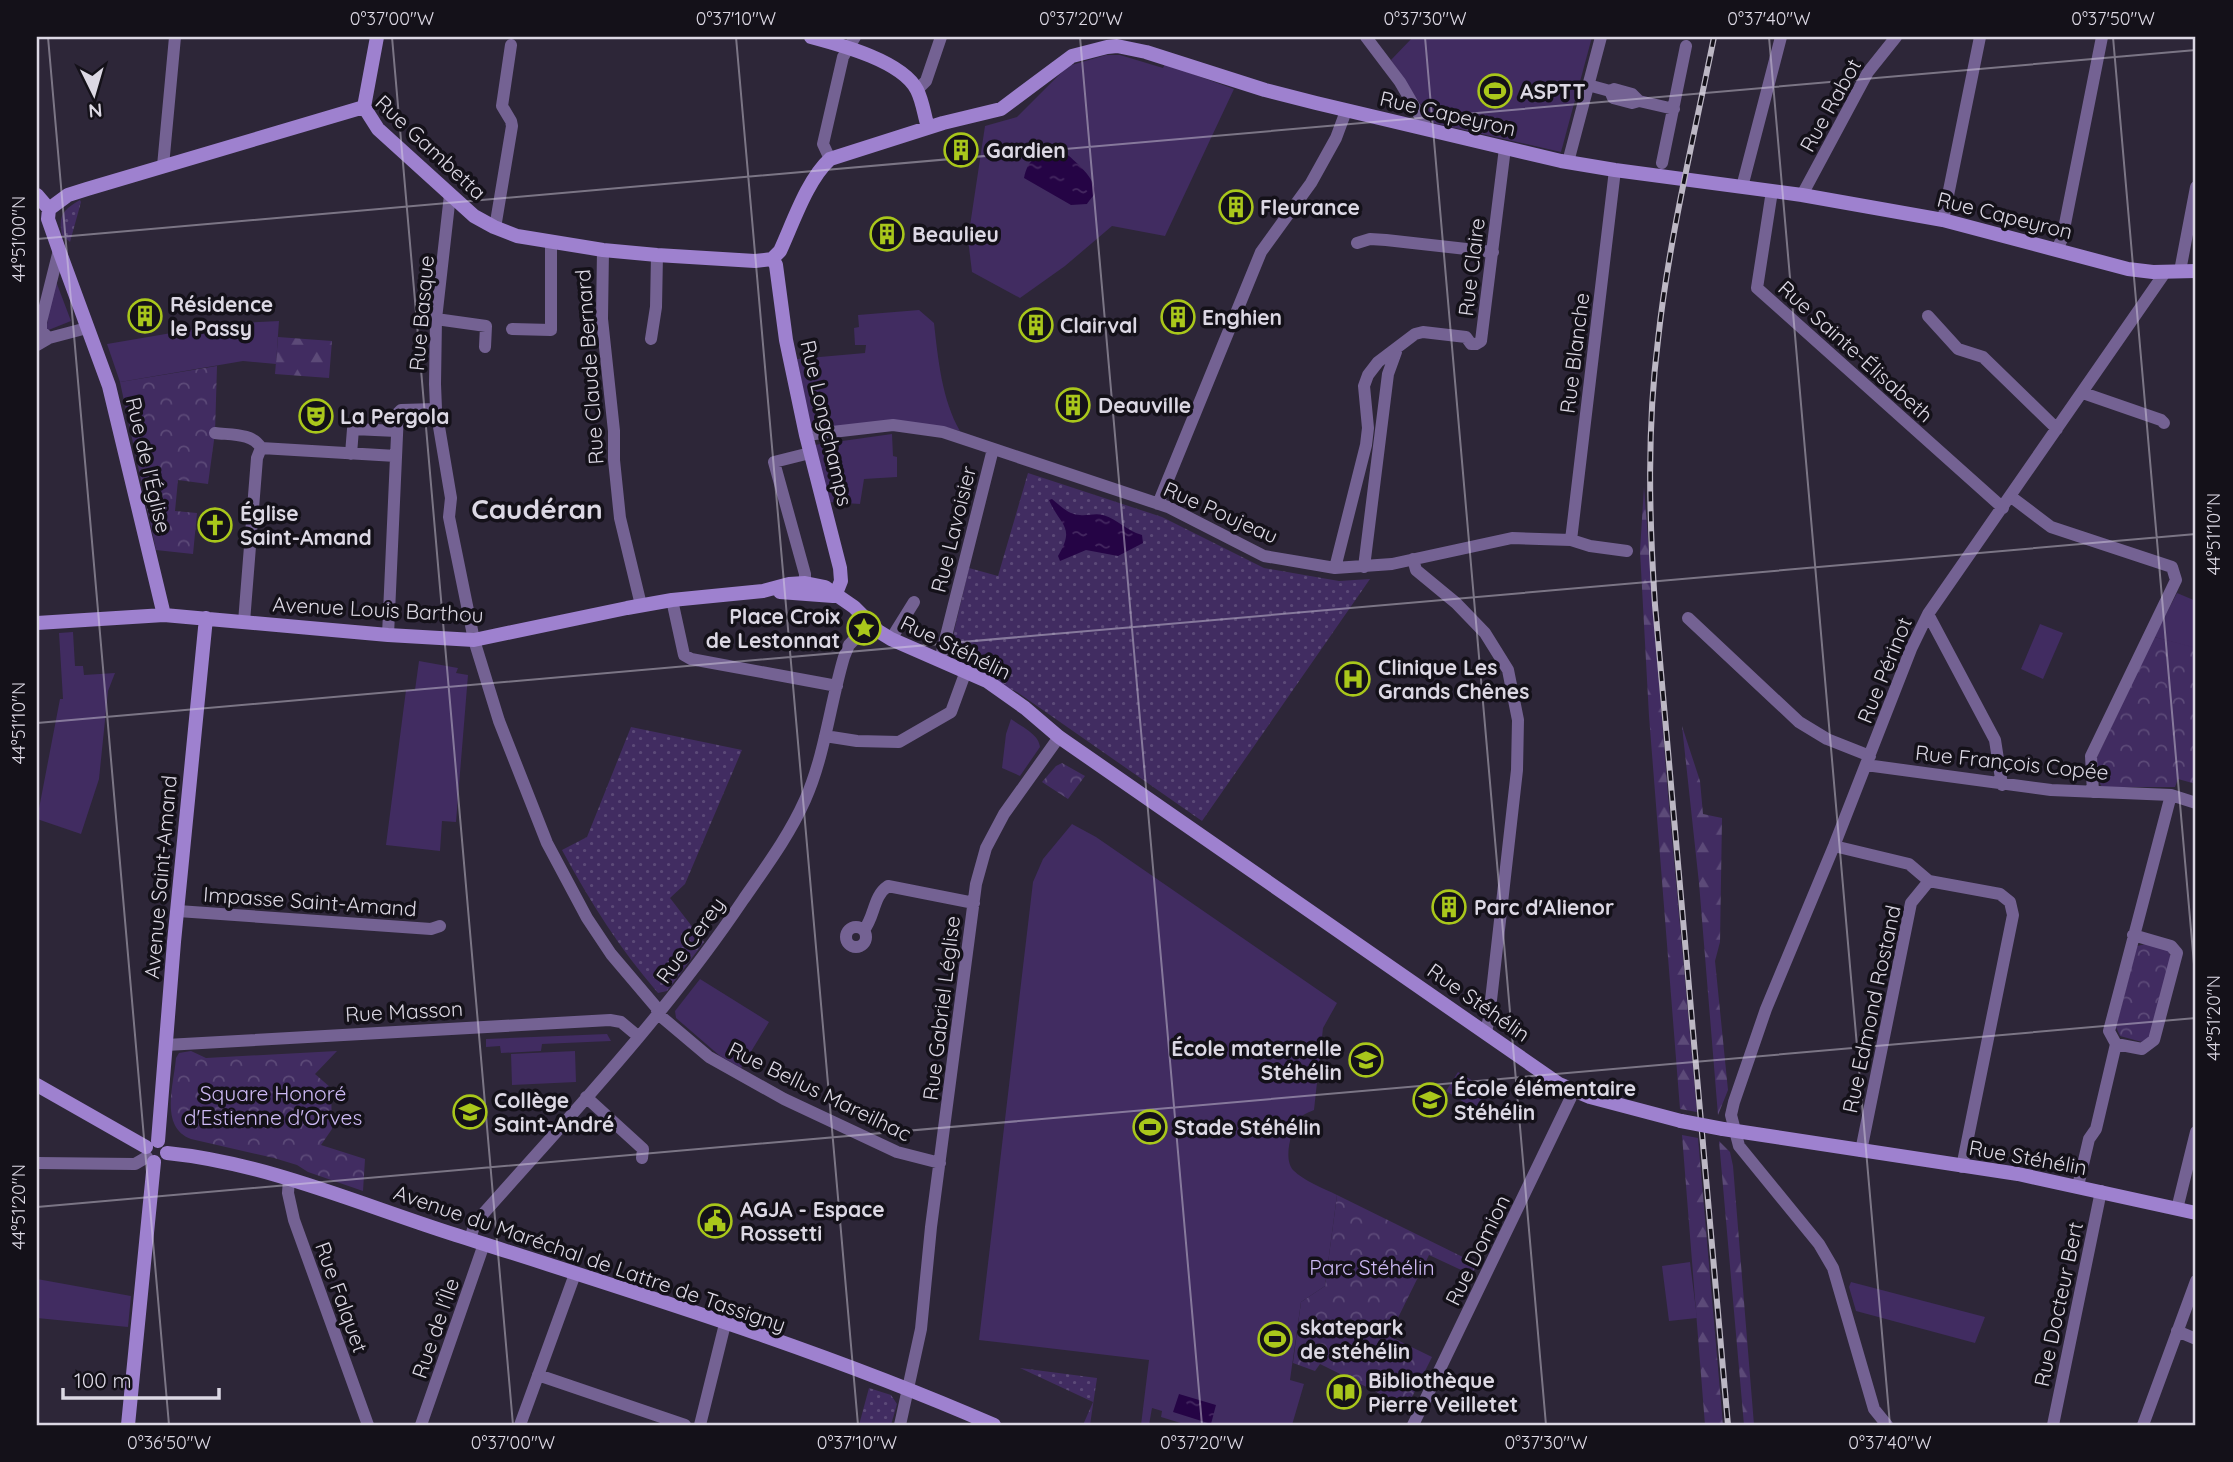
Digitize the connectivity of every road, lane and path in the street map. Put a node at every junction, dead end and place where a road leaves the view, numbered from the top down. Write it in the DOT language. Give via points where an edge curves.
graph roads {
  1 [pos="174,37"];
  2 [pos="377,37"];
  3 [pos="811,37"];
  4 [pos="941,37"];
  5 [pos="1366,37"];
  6 [pos="1601,37"];
  7 [pos="1780,37"];
  8 [pos="1896,37"];
  9 [pos="1980,37"];
  10 [pos="2102,37"];
  11 [pos="852,42"];
  12 [pos="1133,43"];
  13 [pos="511,45"];
  14 [pos="1686,46"];
  15 [pos="1588,85"];
  16 [pos="917,90"];
  17 [pos="364,107"];
  18 [pos="1674,109"];
  19 [pos="1346,111"];
  20 [pos="928,127"];
  21 [pos="1428,130"];
  22 [pos="1505,148"];
  23 [pos="830,159"];
  24 [pos="1568,162"];
  25 [pos="1662,163"];
  26 [pos="163,166"];
  27 [pos="1615,170"];
  28 [pos="1742,187"];
  29 [pos="2196,187"];
  30 [pos="1772,191"];
  31 [pos="37,195"];
  32 [pos="450,195"];
  33 [pos="1802,195"];
  34 [pos="49,209"];
  35 [pos="1943,220"];
  36 [pos="495,228"];
  37 [pos="551,241"];
  38 [pos="1357,243"];
  39 [pos="2057,249"];
  40 [pos="59,250"];
  41 [pos="603,250"];
  42 [pos="1493,252"];
  43 [pos="657,255"];
  44 [pos="772,259"];
  45 [pos="2173,271"];
  46 [pos="2196,271"];
  47 [pos="1928,316"];
  48 [pos="436,319"];
  49 [pos="87,328"];
  50 [pos="512,329"];
  51 [pos="49,338"];
  52 [pos="651,339"];
  53 [pos="37,345"];
  54 [pos="485,347"];
  55 [pos="1398,348"];
  56 [pos="2083,393"];
  57 [pos="436,409"];
  58 [pos="2164,423"];
  59 [pos="2057,429"];
  60 [pos="397,431"];
  61 [pos="215,433"];
  62 [pos="806,435"];
  63 [pos="1366,445"];
  64 [pos="261,447"];
  65 [pos="1380,447"];
  66 [pos="993,449"];
  67 [pos="810,453"];
  68 [pos="351,454"];
  69 [pos="396,456"];
  70 [pos="2007,502"];
  71 [pos="1158,504"];
  72 [pos="1572,540"];
  73 [pos="1628,551"];
  74 [pos="1413,559"];
  75 [pos="1364,567"];
  76 [pos="1335,568"];
  77 [pos="805,583"];
  78 [pos="763,591"];
  79 [pos="835,596"];
  80 [pos="672,600"];
  81 [pos="914,602"];
  82 [pos="641,606"];
  83 [pos="1928,614"];
  84 [pos="163,615"];
  85 [pos="206,618"];
  86 [pos="1688,618"];
  87 [pos="244,622"];
  88 [pos="37,623"];
  89 [pos="870,623"];
  90 [pos="388,635"];
  91 [pos="891,639"];
  92 [pos="474,640"];
  93 [pos="940,660"];
  94 [pos="966,671"];
  95 [pos="837,686"];
  96 [pos="825,736"];
  97 [pos="1059,737"];
  98 [pos="1868,760"];
  99 [pos="2002,785"];
  100 [pos="2093,792"];
  101 [pos="2171,795"];
  102 [pos="2196,803"];
  103 [pos="1834,846"];
  104 [pos="1928,881"];
  105 [pos="974,903"];
  106 [pos="178,911"];
  107 [pos="440,926"];
  108 [pos="864,930"];
  109 [pos="2133,935"];
  110 [pos="658,1014"];
  111 [pos="1486,1032"];
  112 [pos="639,1037"];
  113 [pos="2116,1044"];
  114 [pos="166,1045"];
  115 [pos="37,1085"];
  116 [pos="1574,1091"];
  117 [pos="586,1097"];
  118 [pos="1728,1130"];
  119 [pos="2196,1132"];
  120 [pos="1861,1151"];
  121 [pos="151,1152"];
  122 [pos="642,1158"];
  123 [pos="37,1163"];
  124 [pos="940,1163"];
  125 [pos="1962,1167"];
  126 [pos="289,1180"];
  127 [pos="2078,1186"];
  128 [pos="2101,1191"];
  129 [pos="2177,1209"];
  130 [pos="2196,1213"];
  131 [pos="477,1242"];
  132 [pos="575,1274"];
  133 [pos="2196,1281"];
  134 [pos="725,1324"];
  135 [pos="2177,1331"];
  136 [pos="2196,1339"];
  137 [pos="538,1375"];
  138 [pos="909,1389"];
  139 [pos="128,1425"];
  140 [pos="368,1425"];
  141 [pos="422,1425"];
  142 [pos="520,1425"];
  143 [pos="685,1425"];
  144 [pos="700,1425"];
  145 [pos="900,1425"];
  146 [pos="994,1425"];
  147 [pos="1413,1425"];
  148 [pos="1887,1425"];
  149 [pos="2053,1425"];
  150 [pos="2143,1425"];
  1 -- 26 [label="street"];
  2 -- 17 [label="street"];
  3 -- 11 [label="street"];
  4 -- 16 [label="street" via="926,81"];
  5 -- 21 [label="street"];
  6 -- 15 [label="street"];
  7 -- 28 [label="street"];
  8 -- 33 [label="street, Rue Rabot" via="1868,72"];
  9 -- 35 [label="street"];
  10 -- 39 [label="street"];
  11 -- 16 [label="street"];
  11 -- 23 [label="street" via="843,57 823,144"];
  12 -- 19 [label="street, Rue Capeyron" via="1265,90"];
  12 -- 20 [label="street, Rue Capeyron" via="1072,56 1001,109"];
  13 -- 36 [label="street" via="502,106 512,126"];
  14 -- 18 [label="street"];
  15 -- 18 [label="street"];
  15 -- 24 [label="street"];
  16 -- 20 [label="street"];
  17 -- 26 [label="street, Rue Gambetta"];
  17 -- 32 [label="street, Rue Gambetta" via="378,129"];
  18 -- 25 [label="street"];
  19 -- 21 [label="street, Rue Capeyron"];
  19 -- 71 [label="street" via="1311,183 1261,252"];
  20 -- 23 [label="street, Rue Capeyron"];
  21 -- 22 [label="street, Rue Capeyron"];
  22 -- 24 [label="street, Rue Capeyron"];
  22 -- 42 [label="street, Rue Claire"];
  23 -- 44 [label="street"];
  24 -- 27 [label="street, Rue Capeyron"];
  26 -- 34 [label="street, Rue Gambetta" via="68,195"];
  27 -- 28 [label="street, Rue Capeyron"];
  27 -- 72 [label="street, Rue Blanche"];
  28 -- 30 [label="street, Rue Capeyron"];
  29 -- 45 [label="street"];
  30 -- 33 [label="street, Rue Capeyron"];
  30 -- 70 [label="street, Rue Sainte-Élisabeth" via="1757,288"];
  31 -- 34 [label="street"];
  32 -- 36 [label="street, Rue Gambetta"];
  32 -- 48 [label="street, Rue Basque"];
  33 -- 35 [label="street, Rue Capeyron"];
  34 -- 40 [label="street, Rue de l'Église"];
  35 -- 39 [label="street, Rue Capeyron"];
  36 -- 37 [label="street, Rue Gambetta"];
  37 -- 41 [label="street, Rue Gambetta"];
  37 -- 50 [label="street" via="551,330"];
  38 -- 42 [label="street" via="1386,240"];
  39 -- 45 [label="street, Rue Capeyron" via="2128,269"];
  40 -- 49 [label="street, Rue de l'Église"];
  40 -- 51 [label="street" via="41,322 41,331"];
  41 -- 43 [label="street, Rue Gambetta"];
  41 -- 82 [label="street, Rue Claude Bernard" via="602,310 620,518"];
  42 -- 55 [label="street, Rue Claire" via="1481,341 1471,344 1466,337 1423,332 1409,336"];
  43 -- 44 [label="street, Rue Gambetta"];
  43 -- 52 [label="street"];
  44 -- 62 [label="street, Rue Longchamps"];
  45 -- 46 [label="street, Rue Capeyron"];
  45 -- 56 [label="street, Rue Périnot"];
  47 -- 59 [label="street" via="1958,349 1983,357"];
  48 -- 54 [label="street" via="486,326"];
  48 -- 57 [label="street, Rue Basque"];
  49 -- 51 [label="street"];
  49 -- 84 [label="street, Rue de l'Église" via="109,386"];
  51 -- 53 [label="street"];
  55 -- 63 [label="street, Rue Claire" via="1368,376"];
  55 -- 65 [label="street" via="1388,374"];
  56 -- 58 [label="street"];
  56 -- 59 [label="street, Rue Périnot"];
  57 -- 60 [label="street" via="401,410"];
  57 -- 92 [label="street, Rue Basque" via="451,498 449,517"];
  59 -- 70 [label="street, Rue Périnot"];
  60 -- 68 [label="street" via="353,429"];
  60 -- 69 [label="street"];
  61 -- 64 [label="street" via="250,437"];
  62 -- 66 [label="street, Rue Poujeau" via="893,425 943,432"];
  62 -- 67 [label="street, Rue Longchamps"];
  63 -- 65 [label="street"];
  63 -- 76 [label="street, Rue Claire"];
  64 -- 68 [label="street"];
  64 -- 87 [label="street"];
  65 -- 75 [label="street"];
  66 -- 71 [label="street, Rue Poujeau"];
  66 -- 93 [label="street, Rue Lavoisier"];
  67 -- 77 [label="street" via="774,462"];
  67 -- 79 [label="street, Rue Longchamps" via="839,568 841,581"];
  68 -- 69 [label="street"];
  69 -- 90 [label="street"];
  70 -- 83 [label="street, Rue Périnot"];
  70 -- 100 [label="street" via="2051,527 2172,567 2176,580 2091,756"];
  71 -- 76 [label="street, Rue Poujeau" via="1264,556"];
  72 -- 73 [label="street, Rue Poujeau"];
  72 -- 74 [label="street, Rue Poujeau" via="1512,538"];
  74 -- 75 [label="street, Rue Poujeau"];
  74 -- 111 [label="street" via="1416,570 1485,633 1508,670 1518,720 1517,770"];
  75 -- 76 [label="street, Rue Poujeau"];
  77 -- 78 [label="street, Avenue Louis Barthou"];
  77 -- 79 [label="street" via="825,587"];
  78 -- 79 [label="street"];
  78 -- 80 [label="street, Avenue Louis Barthou"];
  79 -- 89 [label="street, Rue Stéhélin"];
  80 -- 82 [label="street, Avenue Louis Barthou"];
  80 -- 95 [label="street" via="684,656"];
  81 -- 91 [label="street"];
  82 -- 92 [label="street, Avenue Louis Barthou"];
  83 -- 98 [label="street, Rue Périnot"];
  83 -- 99 [label="street" via="1995,740"];
  84 -- 85 [label="street, Avenue Louis Barthou"];
  84 -- 88 [label="street, Avenue Louis Barthou"];
  85 -- 87 [label="street, Avenue Louis Barthou"];
  85 -- 106 [label="street, Avenue Saint-Amand"];
  86 -- 98 [label="street, Rue François Copée" via="1800,722"];
  87 -- 90 [label="street, Avenue Louis Barthou"];
  89 -- 91 [label="street, Rue Stéhélin"];
  89 -- 95 [label="street, Rue Cerey" via="849,645"];
  90 -- 92 [label="street, Avenue Louis Barthou"];
  91 -- 93 [label="street, Rue Stéhélin"];
  92 -- 110 [label="street, Rue Bellus Mareilhac" via="499,721 547,843 587,918"];
  93 -- 94 [label="street, Rue Stéhélin"];
  94 -- 96 [label="street" via="951,712 899,742"];
  94 -- 97 [label="street, Rue Stéhélin" via="987,681"];
  95 -- 96 [label="street, Rue Cerey"];
  96 -- 110 [label="street, Rue Cerey" via="805,800 786,837 721,933"];
  97 -- 105 [label="street, Rue Gabriel Léglise" via="1004,814 986,848"];
  97 -- 111 [label="street, Rue Stéhélin"];
  98 -- 99 [label="street, Rue François Copée"];
  98 -- 103 [label="street, Rue Périnot"];
  99 -- 100 [label="street, Rue François Copée"];
  100 -- 101 [label="street, Rue François Copée"];
  101 -- 102 [label="street, Rue François Copée"];
  101 -- 109 [label="street"];
  103 -- 104 [label="street" via="1909,864"];
  103 -- 118 [label="street, Rue Périnot" via="1766,1009"];
  104 -- 120 [label="street, Rue Edmond Rostand" via="1911,903"];
  104 -- 125 [label="street" via="2000,894 2010,902 2013,915"];
  105 -- 108 [label="street" via="888,886 878,897"];
  105 -- 124 [label="street, Rue Gabriel Léglise"];
  106 -- 107 [label="street, Impasse Saint-Amand" via="431,929"];
  106 -- 114 [label="street, Avenue Saint-Amand"];
  109 -- 113 [label="street" via="2109,1031"];
  109 -- 113 [label="street" via="2171,946 2177,953 2154,1040 2142,1049"];
  110 -- 112 [label="street, Rue Cerey"];
  110 -- 124 [label="street, Rue Bellus Mareilhac" via="709,1057 784,1099 911,1158"];
  111 -- 116 [label="street, Rue Stéhélin"];
  112 -- 114 [label="street, Rue Masson" via="621,1022 610,1020"];
  112 -- 117 [label="street, Rue Cerey"];
  113 -- 127 [label="street"];
  114 -- 121 [label="street, Avenue Saint-Amand"];
  115 -- 121 [label="street"];
  116 -- 118 [label="street, Rue Stéhélin, bridge"];
  116 -- 147 [label="street, Rue Domion"];
  117 -- 122 [label="street" via="643,1149"];
  117 -- 131 [label="street, Rue Cerey" via="475,1223"];
  118 -- 120 [label="street, Rue Stéhélin"];
  118 -- 148 [label="street" via="1827,1256 1874,1409"];
  119 -- 129 [label="street"];
  120 -- 125 [label="street, Rue Stéhélin"];
  121 -- 123 [label="street" via="135,1164"];
  121 -- 126 [label="street, Avenue du Maréchal de Lattre de Tassigny" via="165,1145 167,1153"];
  121 -- 139 [label="street, Avenue Saint-Amand"];
  124 -- 138 [label="street, Rue Gabriel Léglise" via="920,1337"];
  125 -- 127 [label="street, Rue Stéhélin"];
  126 -- 131 [label="street, Avenue du Maréchal de Lattre de Tassigny"];
  126 -- 140 [label="street, Rue Falquet" via="294,1220"];
  127 -- 128 [label="street, Rue Stéhélin"];
  128 -- 129 [label="street, Rue Stéhélin"];
  128 -- 149 [label="street, Rue Docteur Bert"];
  129 -- 130 [label="street, Rue Stéhélin"];
  131 -- 132 [label="street, Avenue du Maréchal de Lattre de Tassigny"];
  131 -- 141 [label="street, Rue de l'Île"];
  132 -- 134 [label="street, Avenue du Maréchal de Lattre de Tassigny"];
  132 -- 137 [label="street"];
  133 -- 135 [label="street"];
  134 -- 138 [label="street, Avenue du Maréchal de Lattre de Tassigny"];
  134 -- 144 [label="street"];
  135 -- 136 [label="street"];
  135 -- 150 [label="street"];
  137 -- 142 [label="street"];
  137 -- 143 [label="street"];
  138 -- 145 [label="street, Rue Gabriel Léglise"];
  138 -- 146 [label="street, Avenue du Maréchal de Lattre de Tassigny"];
}
